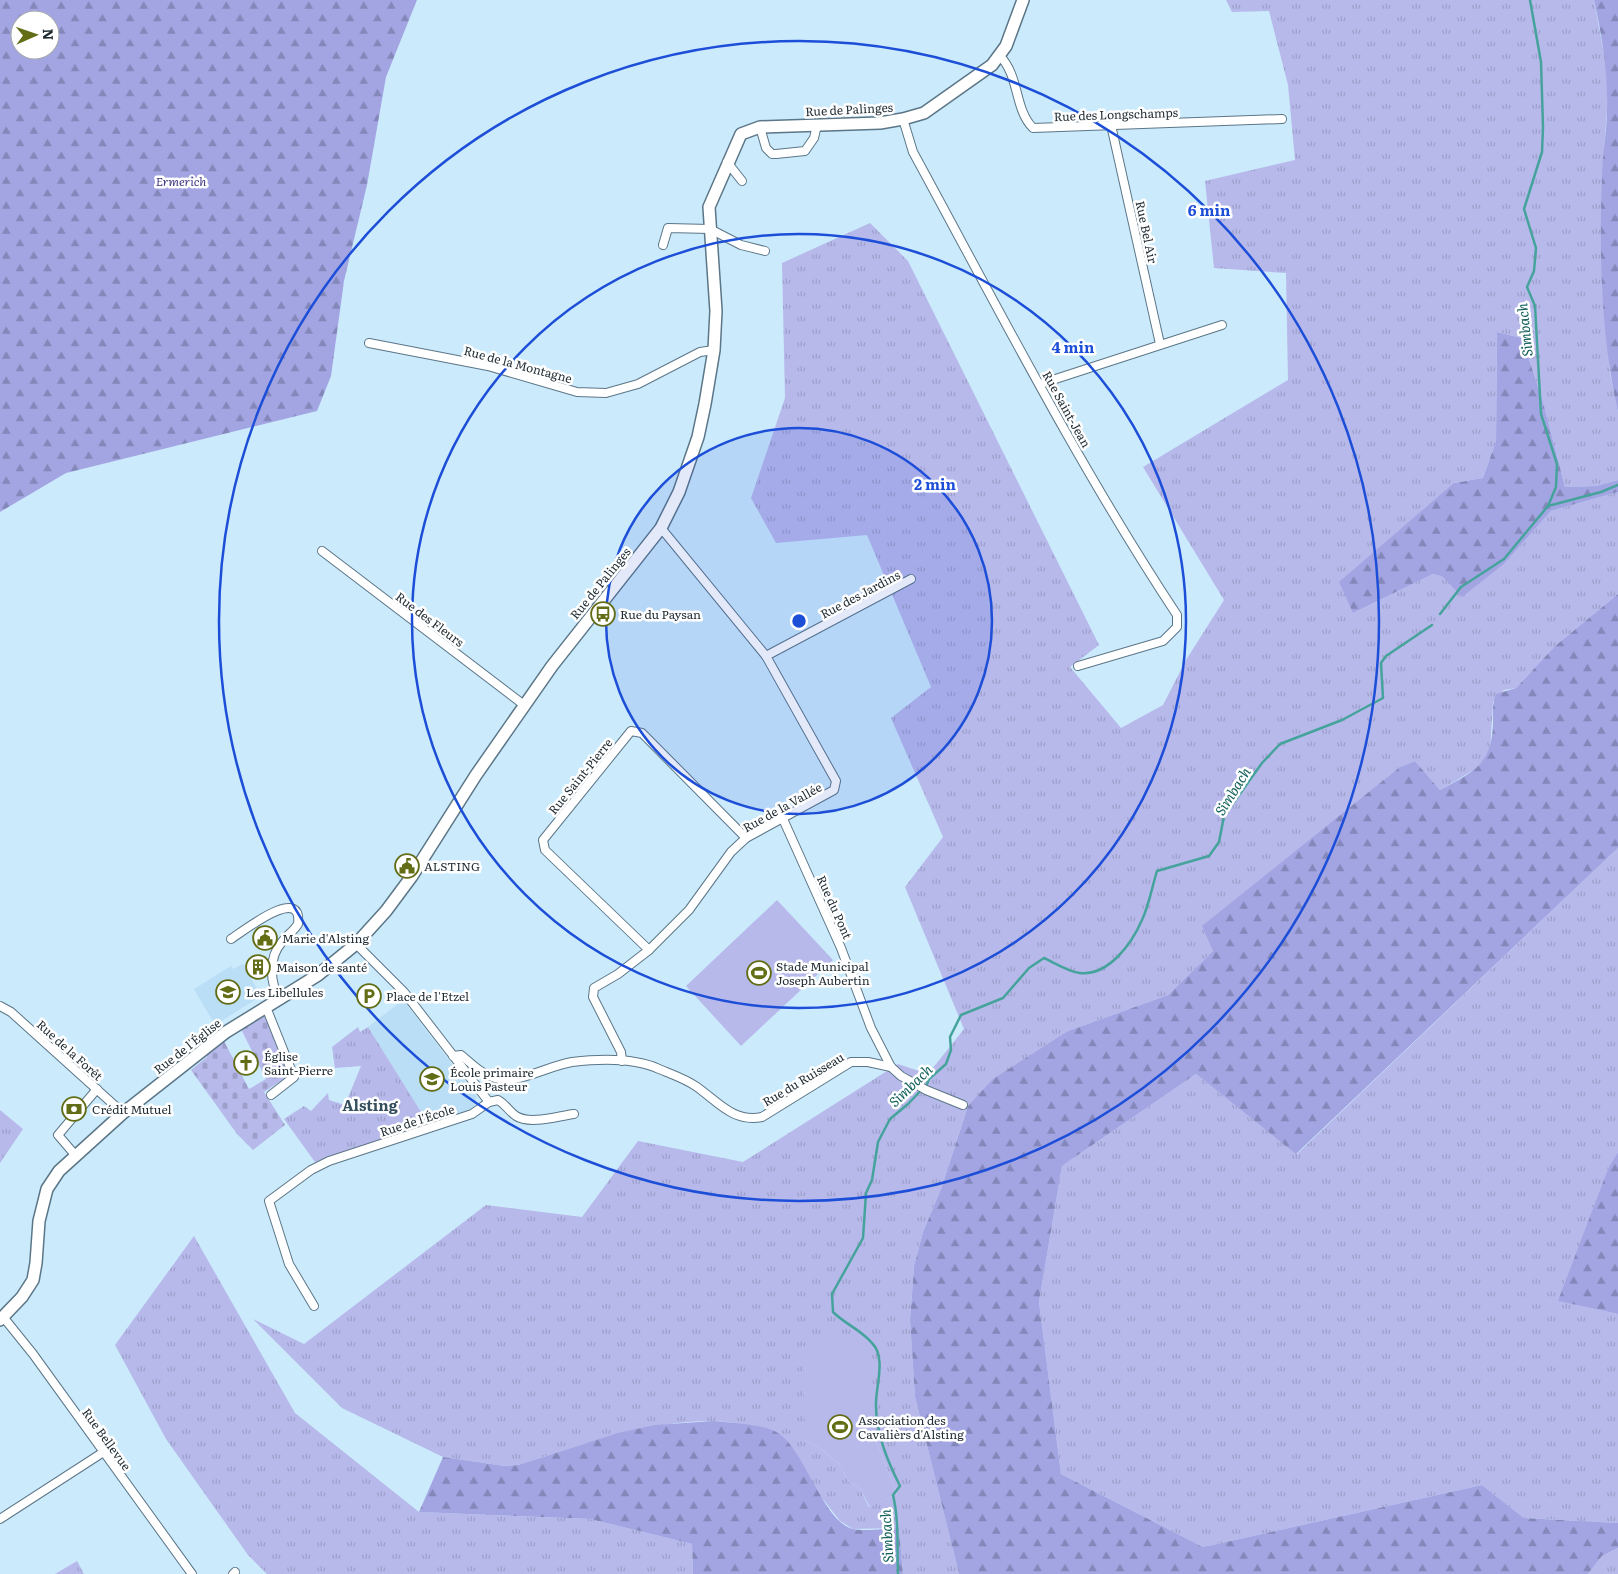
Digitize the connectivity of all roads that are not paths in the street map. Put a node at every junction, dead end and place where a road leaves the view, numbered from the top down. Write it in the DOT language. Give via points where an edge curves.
graph roads {
  1 [pos="1023,0"];
  2 [pos="1000,56"];
  3 [pos="902,119"];
  4 [pos="1282,119"];
  5 [pos="817,125"];
  6 [pos="1112,125"];
  7 [pos="760,127"];
  8 [pos="727,162"];
  9 [pos="742,181"];
  10 [pos="710,229"];
  11 [pos="663,245"];
  12 [pos="765,251"];
  13 [pos="1222,325"];
  14 [pos="369,343"];
  15 [pos="1160,344"];
  16 [pos="714,350"];
  17 [pos="1040,384"];
  18 [pos="661,528"];
  19 [pos="322,551"];
  20 [pos="911,579"];
  21 [pos="766,656"];
  22 [pos="1078,666"];
  23 [pos="524,705"];
  24 [pos="783,819"];
  25 [pos="746,838"];
  26 [pos="386,911"];
  27 [pos="231,939"];
  28 [pos="356,944"];
  29 [pos="649,950"];
  30 [pos="280,998"];
  31 [pos="0,1006"];
  32 [pos="266,1007"];
  33 [pos="453,1056"];
  34 [pos="622,1061"];
  35 [pos="891,1067"];
  36 [pos="97,1089"];
  37 [pos="271,1095"];
  38 [pos="489,1102"];
  39 [pos="963,1105"];
  40 [pos="123,1114"];
  41 [pos="574,1114"];
  42 [pos="76,1156"];
  43 [pos="314,1306"];
  44 [pos="2,1319"];
  45 [pos="102,1452"];
  46 [pos="0,1519"];
  47 [pos="192,1574"];
  1 -- 2 [label="main road, Rue de Palinges"];
  2 -- 3 [label="main road, Rue de Palinges" via="983,74 934,107"];
  2 -- 6 [label="street, Rue des Longschamps" via="1010,66 1026,121 1033,128"];
  3 -- 5 [label="main road, Rue de Palinges"];
  3 -- 17 [label="street, Rue Saint-Jean" via="913,152"];
  4 -- 6 [label="street, Rue des Longschamps"];
  5 -- 7 [label="main road, Rue de Palinges"];
  5 -- 7 [label="street" via="814,138 805,151 776,154 766,148"];
  6 -- 15 [label="street, Rue Bel Air"];
  7 -- 8 [label="main road, Rue de Palinges" via="741,134"];
  8 -- 9 [label="street"];
  8 -- 10 [label="main road, Rue de Palinges" via="710,200"];
  10 -- 11 [label="street" via="668,228"];
  10 -- 12 [label="street" via="741,245"];
  10 -- 16 [label="main road, Rue de Palinges" via="716,311"];
  13 -- 15 [label="street"];
  14 -- 16 [label="street, Rue de la Montagne" via="488,366 577,392 606,393 638,384 700,352"];
  15 -- 17 [label="street"];
  16 -- 18 [label="main road, Rue de Palinges" via="698,437 679,492"];
  17 -- 22 [label="street, Rue Saint-Jean" via="1133,549 1177,615 1177,627 1163,641"];
  18 -- 21 [label="street, Rue de la Vallée"];
  18 -- 23 [label="main road, Rue de Palinges"];
  19 -- 23 [label="street, Rue des Fleurs"];
  20 -- 21 [label="street, Rue des Jardins"];
  21 -- 24 [label="street, Rue de la Vallée" via="836,781 834,790"];
  23 -- 26 [label="main road, Rue de Palinges"];
  24 -- 25 [label="street, Rue de la Vallée"];
  24 -- 35 [label="street, Rue du Pont" via="841,948 871,1028"];
  25 -- 29 [label="street, Rue de la Vallée" via="731,852 689,910"];
  25 -- 29 [label="street, Rue Saint-Pierre" via="642,733 631,731 543,840 545,850"];
  26 -- 28 [label="main road, Rue de l'Église"];
  27 -- 30 [label="street" via="275,910 285,907 294,910 298,924 280,944 274,958 273,981"];
  28 -- 30 [label="main road, Rue de l'Église" via="318,975"];
  28 -- 33 [label="street" via="404,992"];
  29 -- 34 [label="street, Rue de la Vallée" via="594,988 592,997 621,1052"];
  30 -- 32 [label="main road, Rue de l'Église"];
  31 -- 36 [label="street, Rue de la Forêt" via="11,1012"];
  32 -- 37 [label="street" via="294,1077"];
  32 -- 40 [label="main road, Rue de l'Église" via="226,1032"];
  33 -- 34 [label="street, Rue du Ruisseau" via="461,1055 483,1073 500,1079 572,1062"];
  33 -- 38 [label="street"];
  34 -- 35 [label="street, Rue du Ruisseau" via="656,1068 688,1082 725,1110 749,1120 762,1117 851,1062"];
  35 -- 39 [label="street, Rue du Pont" via="923,1088"];
  36 -- 40 [label="street, Rue de la Forêt"];
  36 -- 42 [label="street" via="58,1135"];
  38 -- 41 [label="street" via="498,1100 514,1115 525,1120"];
  38 -- 43 [label="street, Rue de l'École" via="472,1114 318,1165 269,1201 289,1264"];
  40 -- 42 [label="main road, Rue de l'Église"];
  42 -- 44 [label="main road, Rue de l'Église" via="59,1171 47,1189 39,1221 33,1280"];
  44 -- 45 [label="street, Rue Bellevue" via="33,1354"];
  45 -- 46 [label="street"];
  45 -- 47 [label="street, Rue Bellevue"];
}
